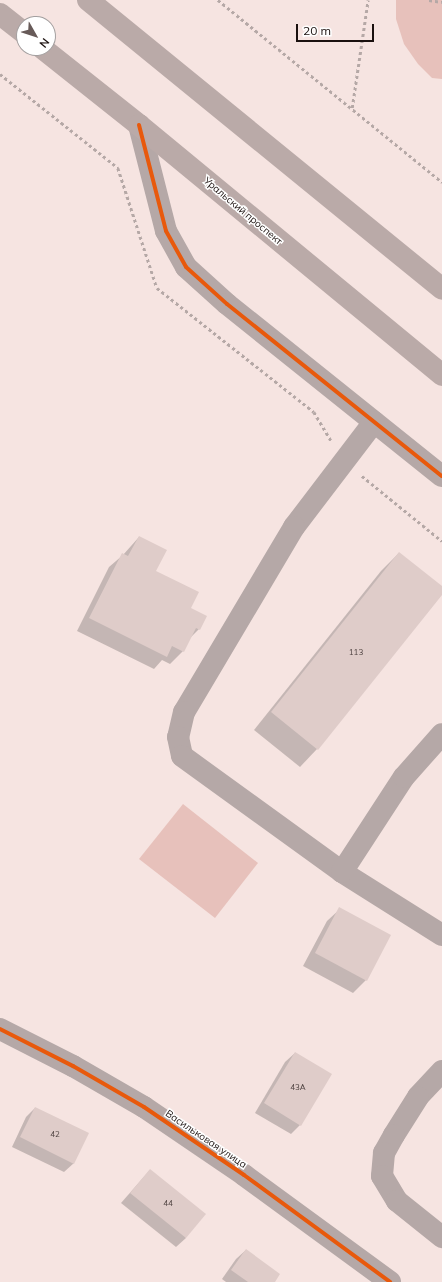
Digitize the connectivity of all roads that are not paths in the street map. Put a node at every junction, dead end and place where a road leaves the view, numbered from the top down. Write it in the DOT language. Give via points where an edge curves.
graph roads {
  1 [pos="88,0"];
  2 [pos="0,14"];
  3 [pos="16,27"];
  4 [pos="52,56"];
  5 [pos="139,125"];
  6 [pos="442,289"];
  7 [pos="442,375"];
  8 [pos="374,422"];
  9 [pos="442,476"];
  10 [pos="442,734"];
  11 [pos="342,872"];
  12 [pos="442,935"];
  13 [pos="0,1029"];
  14 [pos="442,1071"];
  15 [pos="442,1237"];
  16 [pos="390,1282"];
  1 -- 6 [label="main road"];
  2 -- 3 [label="main road"];
  4 -- 5 [label="main road, Уральский проспект"];
  5 -- 7 [label="main road, Уральский проспект"];
  5 -- 8 [label="street" via="166,231 186,267 227,304"];
  8 -- 9 [label="street"];
  8 -- 11 [label="street" via="294,526 184,712 178,738 182,756"];
  10 -- 11 [label="street" via="404,777"];
  11 -- 12 [label="street"];
  13 -- 16 [label="street, Васильковая улица" via="73,1066 144,1107 244,1175"];
  14 -- 15 [label="street" via="418,1098 394,1135 384,1153 382,1176 397,1201"];
}
